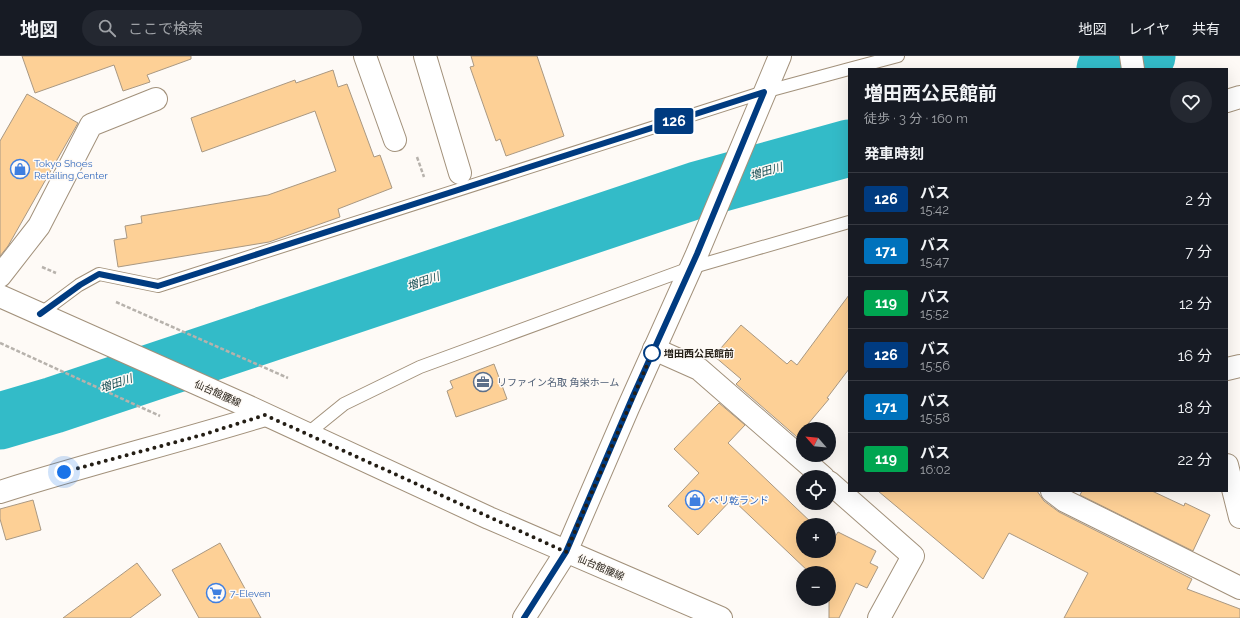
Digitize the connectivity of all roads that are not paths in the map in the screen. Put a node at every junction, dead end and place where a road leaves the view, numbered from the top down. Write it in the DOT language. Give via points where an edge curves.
graph roads {
  1 [pos="365,56"];
  2 [pos="425,56"];
  3 [pos="780,56"];
  4 [pos="898,56"];
  5 [pos="1131,56"];
  6 [pos="853,68"];
  7 [pos="1133,68"];
  8 [pos="848,69"];
  9 [pos="1240,97"];
  10 [pos="762,98"];
  11 [pos="156,99"];
  12 [pos="1228,102"];
  13 [pos="395,140"];
  14 [pos="460,173"];
  15 [pos="848,222"];
  16 [pos="694,261"];
  17 [pos="0,276"];
  18 [pos="2,298"];
  19 [pos="49,318"];
  20 [pos="654,349"];
  21 [pos="1240,366"];
  22 [pos="1228,369"];
  23 [pos="265,415"];
  24 [pos="308,434"];
  25 [pos="1228,469"];
  26 [pos="815,470"];
  27 [pos="836,488"];
  28 [pos="0,492"];
  29 [pos="1053,492"];
  30 [pos="1240,517"];
  31 [pos="566,552"];
  32 [pos="1240,588"];
  33 [pos="524,618"];
  34 [pos="721,618"];
  35 [pos="879,618"];
  1 -- 13 [label="street"];
  2 -- 14 [label="street"];
  3 -- 10 [label="street"];
  4 -- 6 [label="lane"];
  5 -- 7 [label="street"];
  8 -- 10 [label="lane"];
  9 -- 12 [label="street"];
  10 -- 16 [label="street"];
  10 -- 19 [label="lane" via="158,286 99,274 80,285"];
  11 -- 17 [label="street" via="91,125 39,226"];
  15 -- 16 [label="lane"];
  16 -- 20 [label="street"];
  16 -- 24 [label="lane" via="420,367 344,404"];
  18 -- 19 [label="street, 仙台館腰線"];
  19 -- 23 [label="street, 仙台館腰線"];
  20 -- 26 [label="street" via="699,369"];
  20 -- 31 [label="street"];
  21 -- 22 [label="street"];
  23 -- 24 [label="street, 仙台館腰線"];
  23 -- 28 [label="street"];
  24 -- 31 [label="street, 仙台館腰線"];
  25 -- 30 [label="street"];
  27 -- 35 [label="street" via="913,556"];
  29 -- 32 [label="street" via="1065,501"];
  31 -- 33 [label="street"];
  31 -- 34 [label="street, 仙台館腰線"];
}
